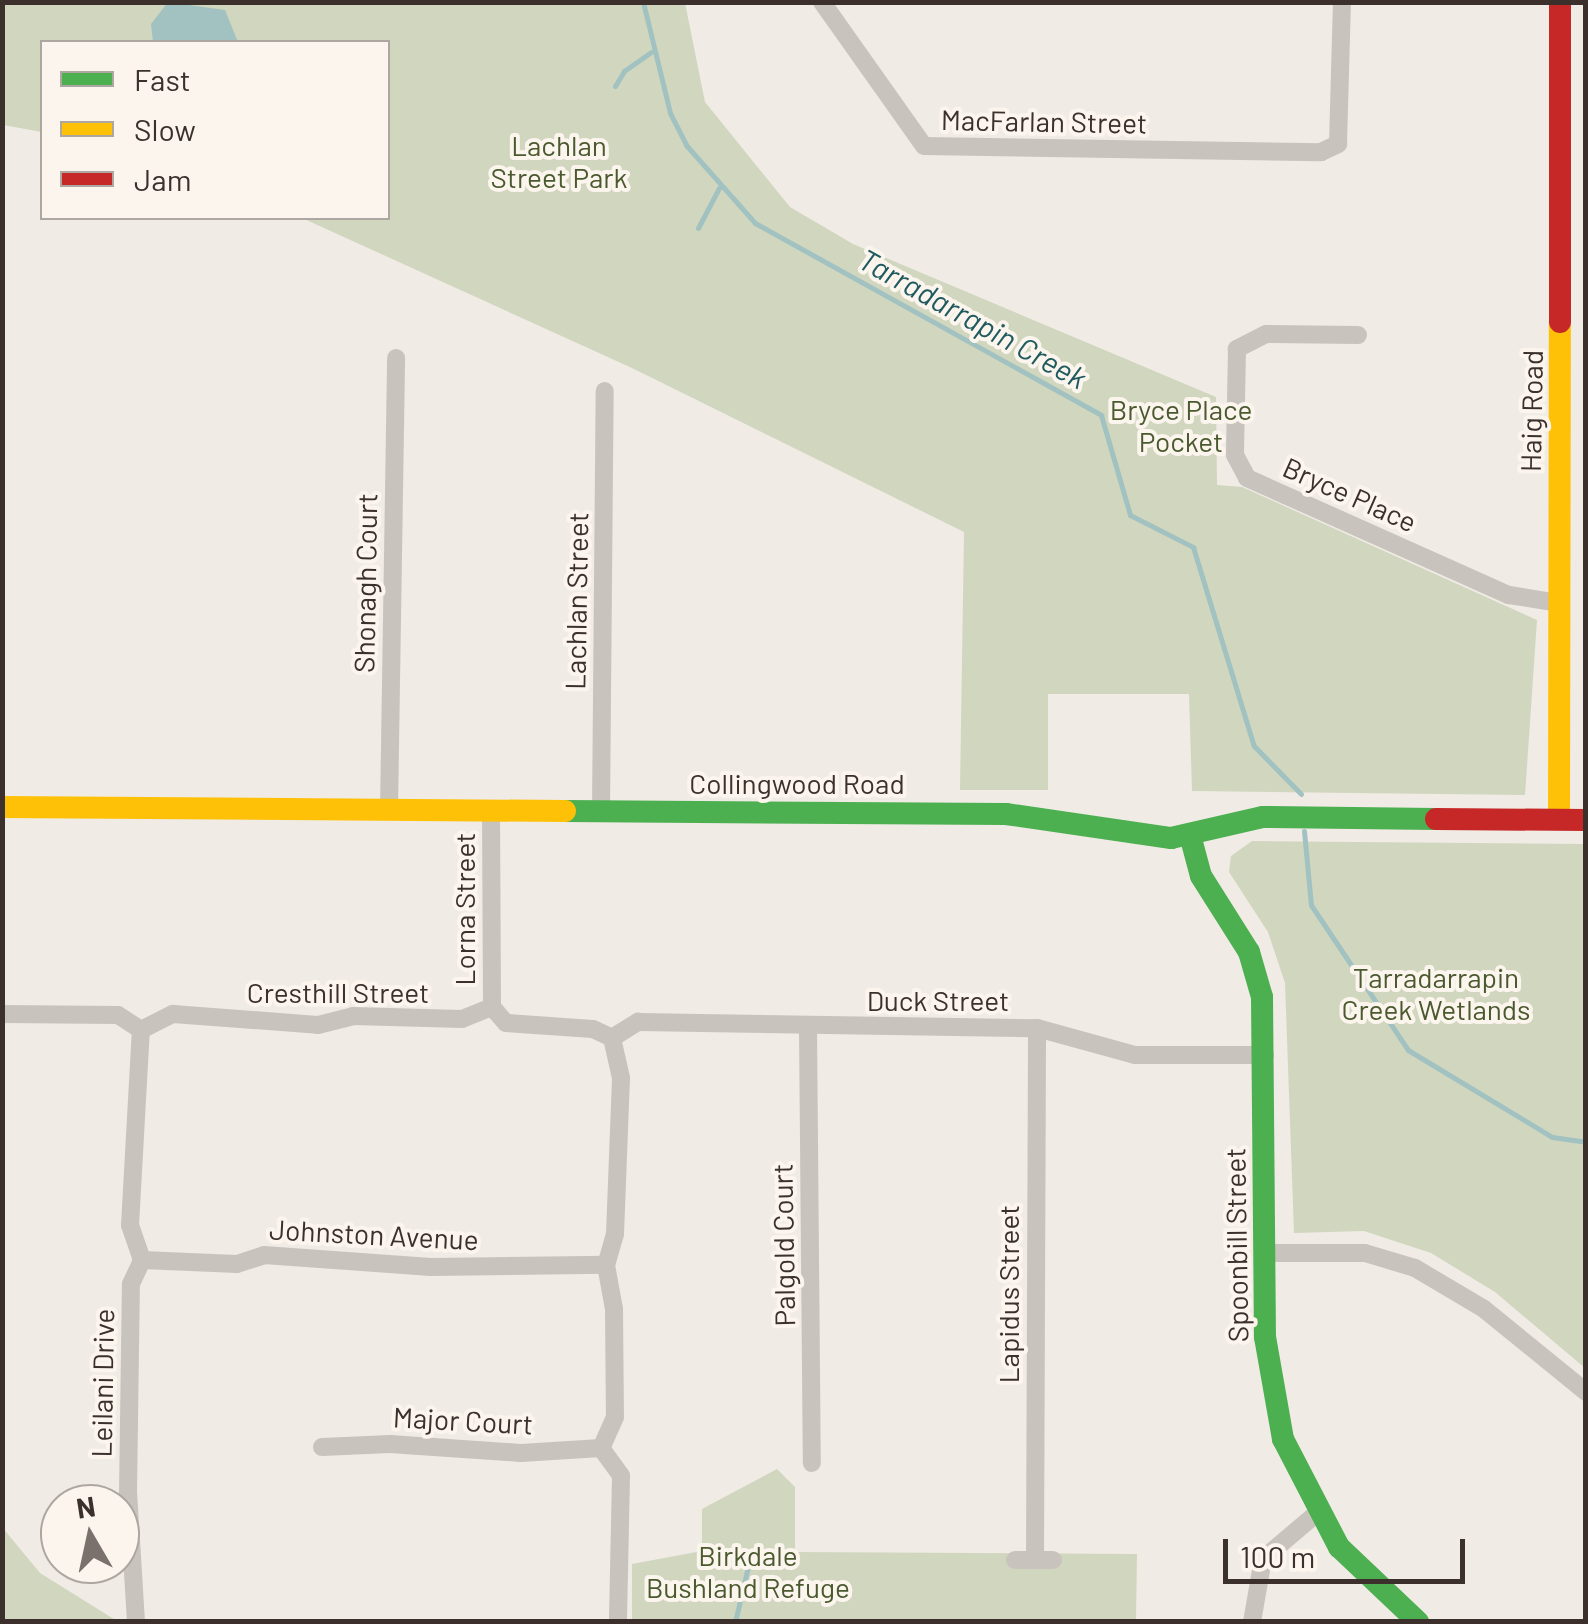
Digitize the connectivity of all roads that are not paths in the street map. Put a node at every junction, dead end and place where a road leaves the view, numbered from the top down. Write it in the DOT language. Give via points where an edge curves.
graph roads {
  1 [pos="822,2"];
  2 [pos="1342,2"];
  3 [pos="1560,2"];
  4 [pos="1574,284"];
  5 [pos="1358,335"];
  6 [pos="396,358"];
  7 [pos="605,391"];
  8 [pos="1559,603"];
  9 [pos="2,806"];
  10 [pos="389,810"];
  11 [pos="491,810"];
  12 [pos="601,811"];
  13 [pos="1559,820"];
  14 [pos="1586,820"];
  15 [pos="1190,835"];
  16 [pos="492,1008"];
  17 [pos="2,1014"];
  18 [pos="808,1027"];
  19 [pos="1037,1028"];
  20 [pos="142,1030"];
  21 [pos="612,1038"];
  22 [pos="1265,1055"];
  23 [pos="1264,1253"];
  24 [pos="142,1260"];
  25 [pos="606,1265"];
  26 [pos="1586,1392"];
  27 [pos="322,1447"];
  28 [pos="602,1448"];
  29 [pos="812,1463"];
  30 [pos="1317,1513"];
  31 [pos="1014,1560"];
  32 [pos="136,1622"];
  33 [pos="618,1622"];
  34 [pos="1252,1622"];
  35 [pos="1418,1622"];
  1 -- 2 [label="street, MacFarlan Street" via="924,146 1322,152 1338,144"];
  3 -- 4 [label="street, Haig Road"];
  4 -- 8 [label="street, Haig Road"];
  5 -- 8 [label="street, Bryce Place" via="1266,334 1237,349 1235,455 1247,478 1509,596"];
  6 -- 10 [label="street, Shonagh Court"];
  7 -- 12 [label="street, Lachlan Street"];
  8 -- 13 [label="street, Haig Road"];
  9 -- 10 [label="street, Collingwood Road"];
  10 -- 11 [label="street, Collingwood Road"];
  11 -- 12 [label="street, Collingwood Road"];
  11 -- 16 [label="street, Lorna Street"];
  12 -- 15 [label="street, Collingwood Road" via="1022,814 1150,838"];
  13 -- 14 [label="street, Collingwood Road"];
  13 -- 15 [label="street, Collingwood Road" via="1263,817"];
  15 -- 22 [label="street, Spoonbill Street" via="1201,876 1248,952 1262,997"];
  16 -- 20 [label="street, Cresthill Street" via="462,1019 353,1016 318,1025 173,1014"];
  16 -- 21 [label="street" via="506,1023 592,1030"];
  17 -- 20 [label="street" via="118,1015"];
  18 -- 19 [label="street, Duck Street"];
  18 -- 21 [label="street, Duck Street" via="638,1022"];
  18 -- 29 [label="street, Palgold Court"];
  19 -- 22 [label="street, Duck Street" via="1136,1055"];
  19 -- 31 [label="street, Lapidus Street" via="1044,1560"];
  20 -- 24 [label="street, Leilani Drive" via="130,1225"];
  21 -- 25 [label="street" via="621,1078 615,1234"];
  22 -- 23 [label="street, Spoonbill Street"];
  23 -- 26 [label="street" via="1365,1253 1415,1268 1484,1309"];
  23 -- 30 [label="street, Spoonbill Street" via="1273,1399 1282,1440"];
  24 -- 25 [label="street, Johnston Avenue" via="236,1264 264,1254 431,1268"];
  24 -- 32 [label="street, Leilani Drive" via="131,1284 128,1493"];
  25 -- 28 [label="street" via="614,1309 615,1417"];
  27 -- 28 [label="street, Major Court"];
  28 -- 33 [label="street" via="621,1476"];
  30 -- 34 [label="street" via="1263,1559"];
  30 -- 35 [label="street, Spoonbill Street" via="1376,1588"];
}
